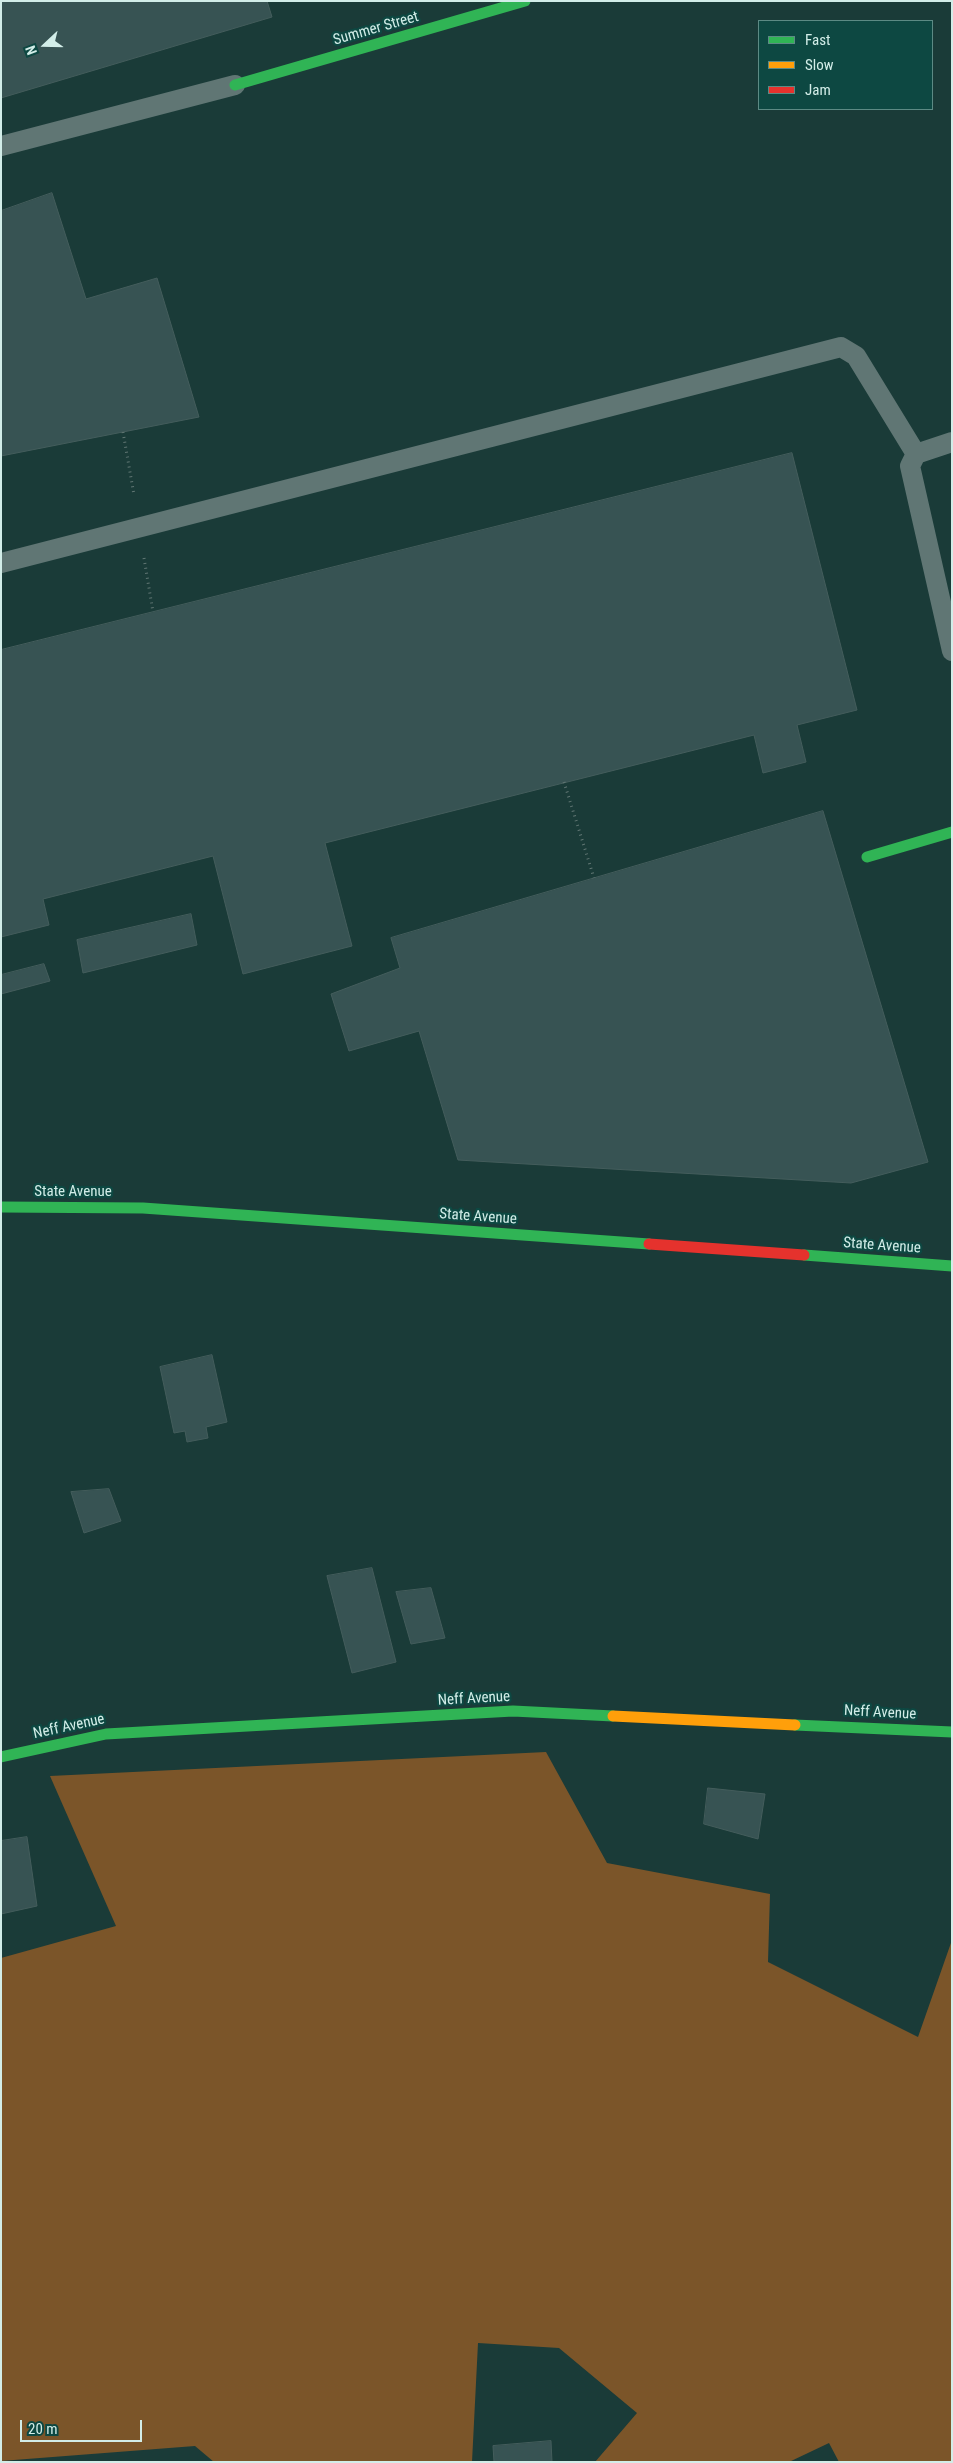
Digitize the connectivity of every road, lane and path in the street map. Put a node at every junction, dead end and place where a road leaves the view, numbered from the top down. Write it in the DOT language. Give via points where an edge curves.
graph roads {
  1 [pos="525,1"];
  2 [pos="235,86"];
  3 [pos="1,146"];
  4 [pos="952,442"];
  5 [pos="916,454"];
  6 [pos="1,563"];
  7 [pos="952,651"];
  8 [pos="564,782"];
  9 [pos="952,832"];
  10 [pos="867,857"];
  11 [pos="594,878"];
  12 [pos="1,1207"];
  13 [pos="952,1266"];
  14 [pos="952,1732"];
  15 [pos="1,1757"];
  1 -- 2 [label="street, Summer Street"];
  2 -- 3 [label="lane"];
  4 -- 5 [label="lane"];
  5 -- 6 [label="lane" via="856,356 841,347"];
  5 -- 7 [label="lane" via="910,466"];
  8 -- 11 [label="path"];
  9 -- 10 [label="street"];
  12 -- 13 [label="street, State Avenue" via="143,1208"];
  14 -- 15 [label="street, Neff Avenue" via="513,1711 106,1734"];
}
